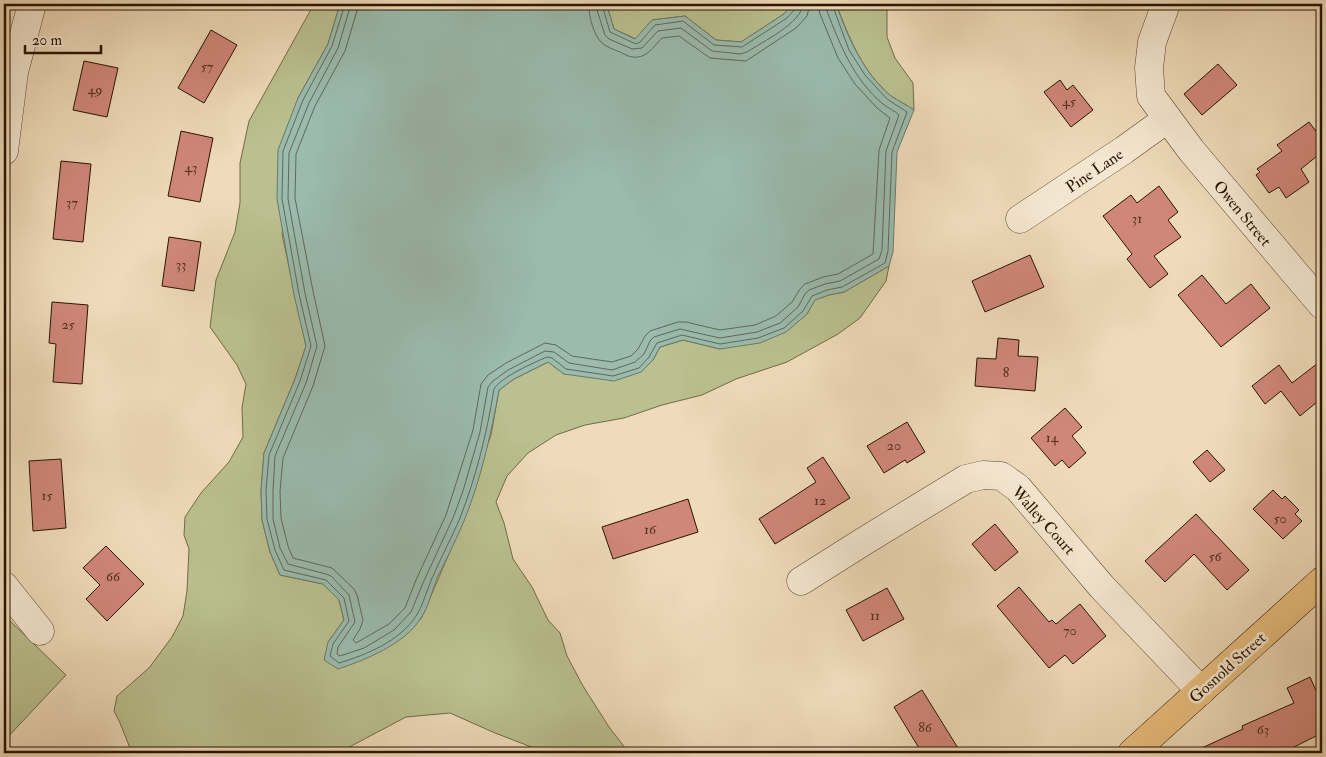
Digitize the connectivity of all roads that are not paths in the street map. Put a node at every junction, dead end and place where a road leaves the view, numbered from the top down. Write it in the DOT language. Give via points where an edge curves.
graph roads {
  1 [pos="32,4"];
  2 [pos="1166,4"];
  3 [pos="1167,119"];
  4 [pos="4,151"];
  5 [pos="1020,219"];
  6 [pos="1322,305"];
  7 [pos="801,581"];
  8 [pos="1322,581"];
  9 [pos="4,586"];
  10 [pos="40,631"];
  11 [pos="1200,691"];
  12 [pos="1132,753"];
  1 -- 4 [label="street" via="14,72"];
  2 -- 3 [label="street, Owen Street" via="1152,42 1148,68 1151,96"];
  3 -- 5 [label="street, Pine Lane"];
  3 -- 6 [label="street, Owen Street"];
  7 -- 11 [label="street, Walley Court" via="966,479 983,475 1002,476 1018,488 1102,587"];
  8 -- 11 [label="main road, Gosnold Street"];
  9 -- 10 [label="street"];
  11 -- 12 [label="main road, Gosnold Street"];
}
